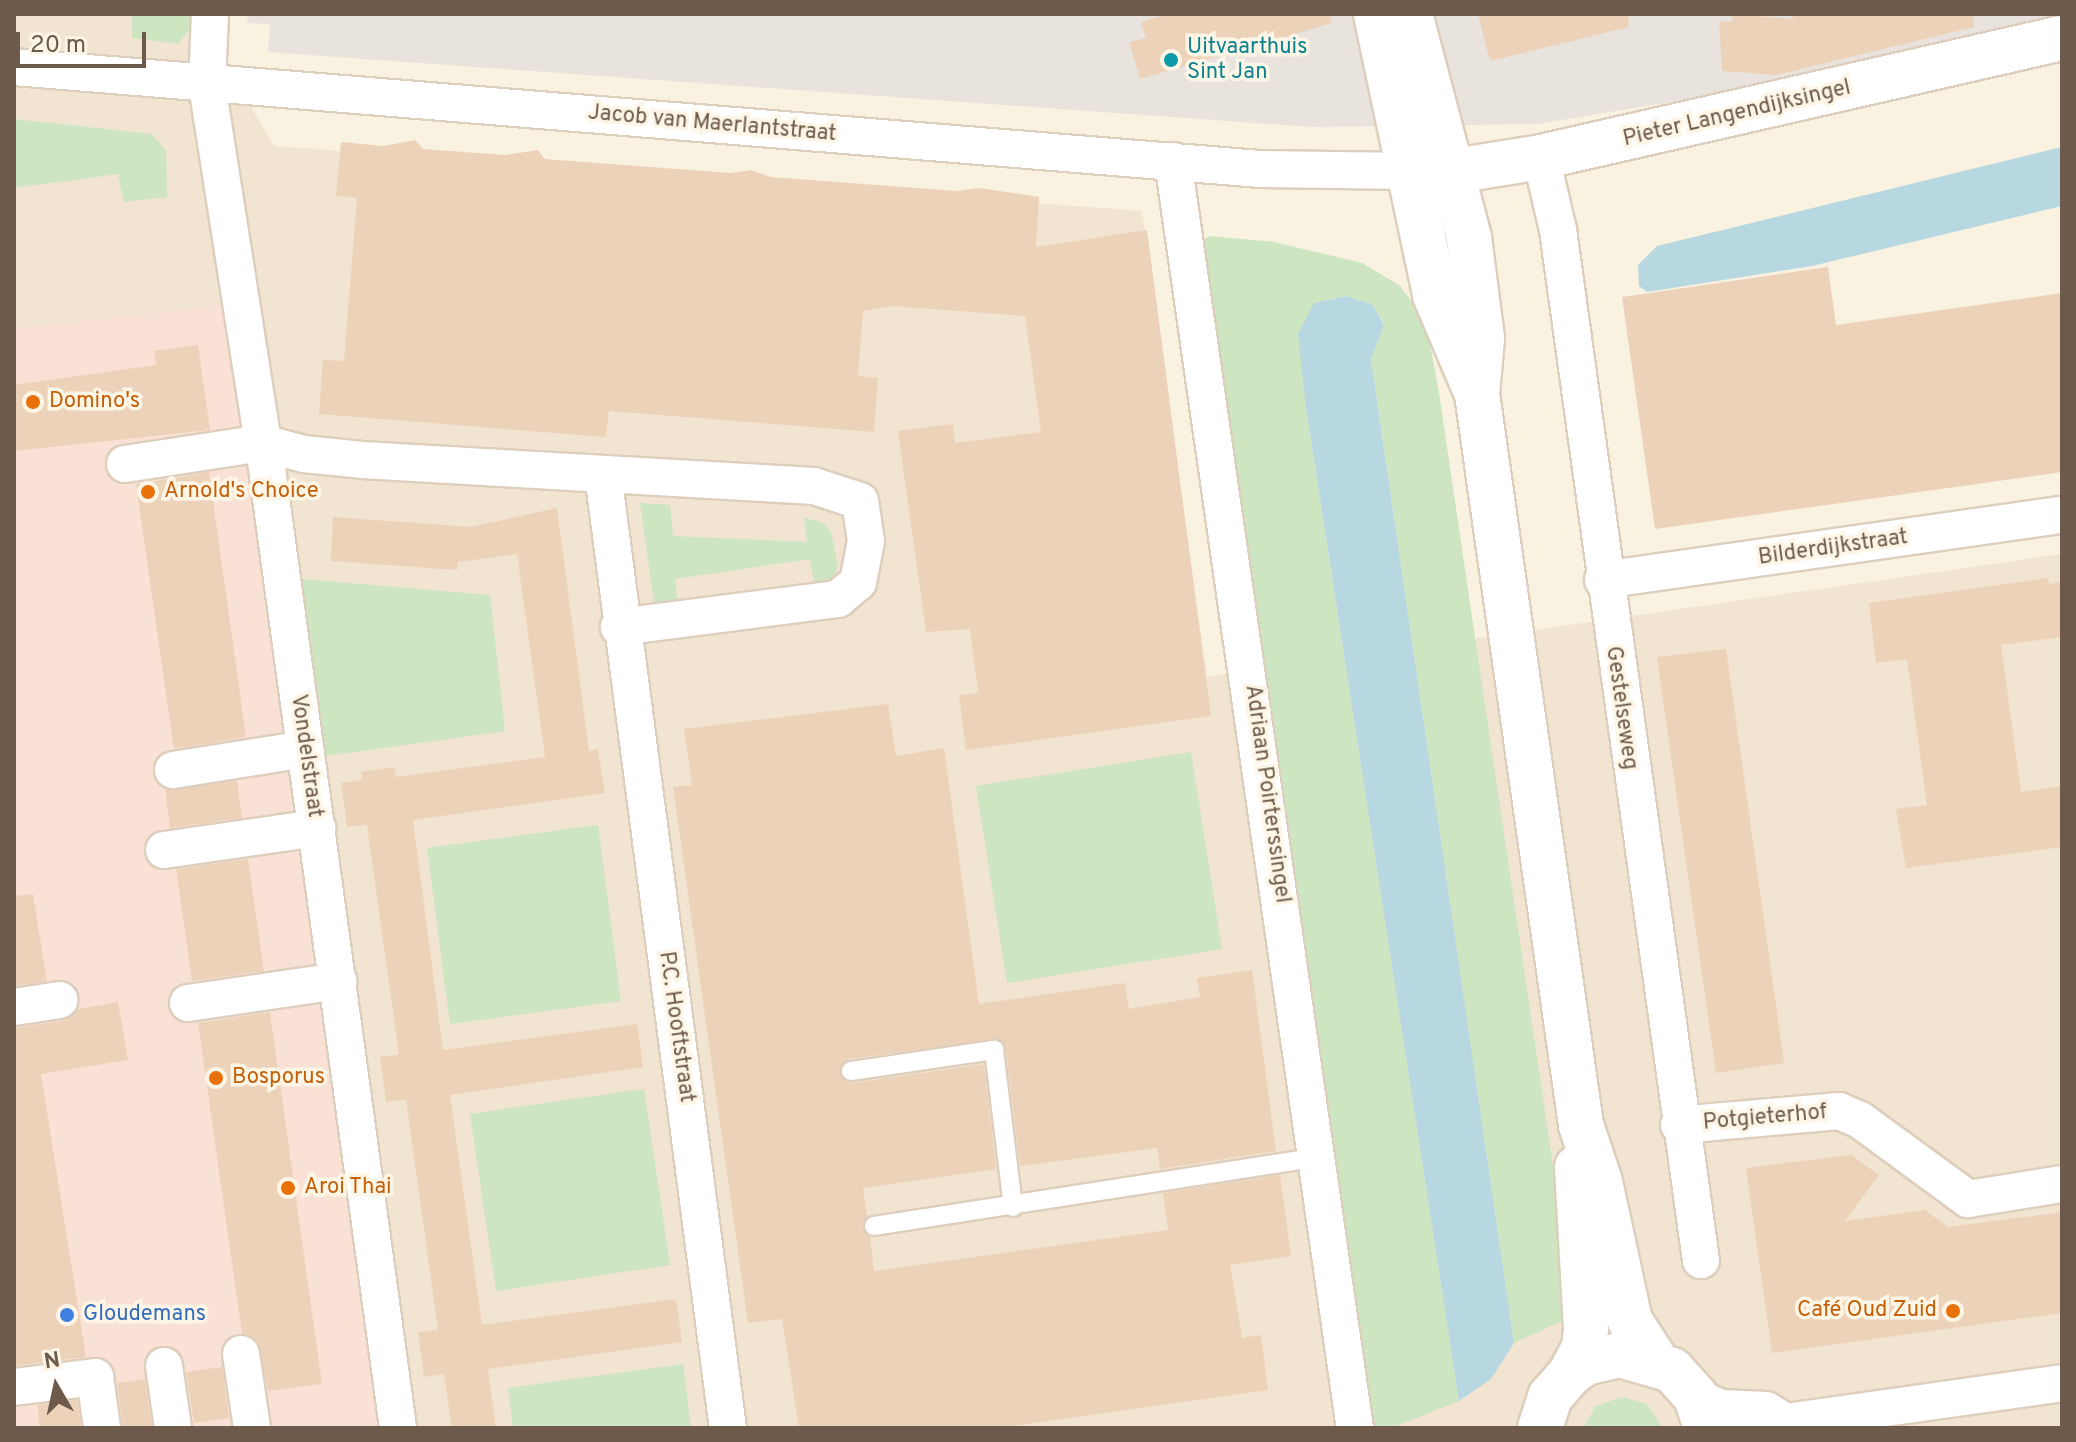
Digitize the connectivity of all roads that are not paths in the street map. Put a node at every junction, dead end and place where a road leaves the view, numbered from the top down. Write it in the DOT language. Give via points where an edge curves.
graph roads {
  1 [pos="210,14"];
  2 [pos="1376,14"];
  3 [pos="1410,14"];
  4 [pos="2062,38"];
  5 [pos="14,67"];
  6 [pos="207,85"];
  7 [pos="1541,157"];
  8 [pos="1173,161"];
  9 [pos="1410,171"];
  10 [pos="1454,171"];
  11 [pos="1477,394"];
  12 [pos="262,443"];
  13 [pos="125,464"];
  14 [pos="603,474"];
  15 [pos="2062,515"];
  16 [pos="1603,580"];
  17 [pos="619,627"];
  18 [pos="305,749"];
  19 [pos="173,770"];
  20 [pos="317,828"];
  21 [pos="164,850"];
  22 [pos="338,981"];
  23 [pos="59,1000"];
  24 [pos="188,1003"];
  25 [pos="14,1007"];
  26 [pos="851,1071"];
  27 [pos="1581,1125"];
  28 [pos="1679,1125"];
  29 [pos="1318,1157"];
  30 [pos="2062,1184"];
  31 [pos="1013,1207"];
  32 [pos="874,1226"];
  33 [pos="1701,1260"];
  34 [pos="241,1354"];
  35 [pos="1656,1361"];
  36 [pos="164,1366"];
  37 [pos="1570,1374"];
  38 [pos="2062,1383"];
  39 [pos="14,1387"];
  40 [pos="1701,1412"];
  41 [pos="1535,1423"];
  42 [pos="1782,1425"];
  43 [pos="102,1428"];
  44 [pos="173,1428"];
  45 [pos="252,1428"];
  46 [pos="398,1428"];
  47 [pos="728,1428"];
  48 [pos="1355,1428"];
  1 -- 6 [label="street, Vondelstraat"];
  2 -- 9 [label="main road"];
  3 -- 10 [label="main road"];
  4 -- 7 [label="main road, Pieter Langendijksingel"];
  5 -- 6 [label="street, Jacob van Maerlantstraat"];
  6 -- 8 [label="street, Jacob van Maerlantstraat"];
  6 -- 12 [label="street, Vondelstraat"];
  7 -- 10 [label="main road, Pieter Langendijksingel"];
  7 -- 16 [label="street, Gestelseweg" via="1558,230"];
  8 -- 9 [label="street, Jacob van Maerlantstraat" via="1260,169"];
  8 -- 29 [label="street, Adriaan Poirterssingel"];
  9 -- 10 [label="main road, Pieter Langendijksingel"];
  9 -- 11 [label="main road" via="1435,295"];
  10 -- 11 [label="main road" via="1482,338"];
  11 -- 27 [label="main road"];
  12 -- 13 [label="street"];
  12 -- 14 [label="street" via="362,460"];
  12 -- 18 [label="street, Vondelstraat"];
  14 -- 17 [label="street, P.C. Hooftstraat"];
  14 -- 17 [label="street" via="814,486 860,501 866,541 858,582 838,599"];
  15 -- 16 [label="street, Bilderdijkstraat"];
  16 -- 28 [label="street, Gestelseweg"];
  17 -- 47 [label="street, P.C. Hooftstraat"];
  18 -- 19 [label="street"];
  18 -- 20 [label="street, Vondelstraat"];
  20 -- 21 [label="street"];
  20 -- 22 [label="street, Vondelstraat"];
  22 -- 24 [label="street"];
  22 -- 46 [label="street, Vondelstraat"];
  23 -- 25 [label="street"];
  26 -- 31 [label="lane" via="994,1050"];
  27 -- 35 [label="main road" via="1600,1182 1630,1321"];
  27 -- 37 [label="main road" via="1576,1186 1586,1328 1584,1348"];
  28 -- 30 [label="street, Potgieterhof" via="1839,1111 1860,1120 1968,1199"];
  28 -- 33 [label="street, Gestelseweg"];
  29 -- 31 [label="lane"];
  29 -- 48 [label="street, Adriaan Poirterssingel"];
  31 -- 32 [label="lane"];
  34 -- 45 [label="street"];
  35 -- 37 [label="main road" via="1602,1357"];
  35 -- 40 [label="main road" via="1672,1370"];
  36 -- 44 [label="street"];
  37 -- 41 [label="main road"];
  38 -- 42 [label="street"];
  39 -- 43 [label="street" via="95,1377"];
  40 -- 42 [label="street" via="1766,1410"];
}
